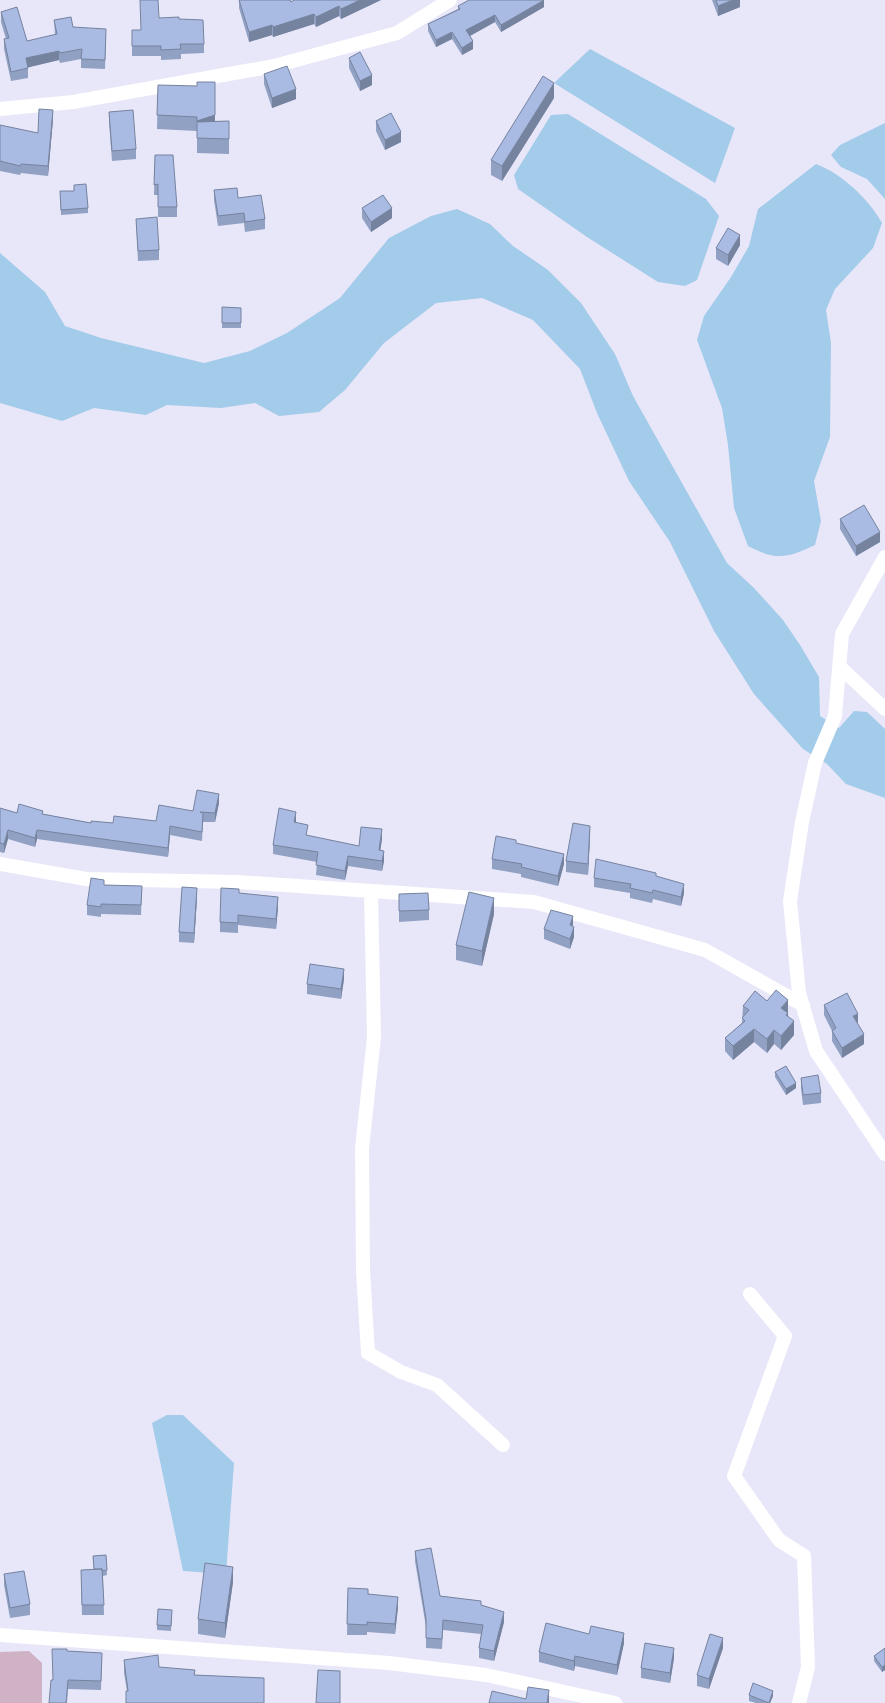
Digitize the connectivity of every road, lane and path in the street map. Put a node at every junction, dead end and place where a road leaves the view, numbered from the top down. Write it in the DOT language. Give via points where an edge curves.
graph roads {
  1 [pos="450,0"];
  2 [pos="0,109"];
  3 [pos="885,557"];
  4 [pos="841,668"];
  5 [pos="885,709"];
  6 [pos="0,864"];
  7 [pos="371,892"];
  8 [pos="803,1005"];
  9 [pos="885,1154"];
  10 [pos="750,1294"];
  11 [pos="503,1444"];
  12 [pos="0,1635"];
  13 [pos="615,1703"];
  14 [pos="799,1703"];
  1 -- 2 [label="street" via="397,33 274,66 73,102"];
  3 -- 4 [label="street" via="842,634"];
  4 -- 5 [label="street"];
  4 -- 8 [label="street" via="835,716 815,763 802,822 790,901"];
  6 -- 7 [label="street" via="86,879 238,882"];
  7 -- 8 [label="street" via="534,902 705,950"];
  7 -- 11 [label="street" via="374,1037 362,1148 363,1271 368,1353 401,1372 437,1386"];
  8 -- 9 [label="street" via="816,1051"];
  10 -- 14 [label="street" via="784,1336 734,1476 779,1540 804,1556 808,1668"];
  12 -- 13 [label="street" via="389,1663 486,1675"];
}
